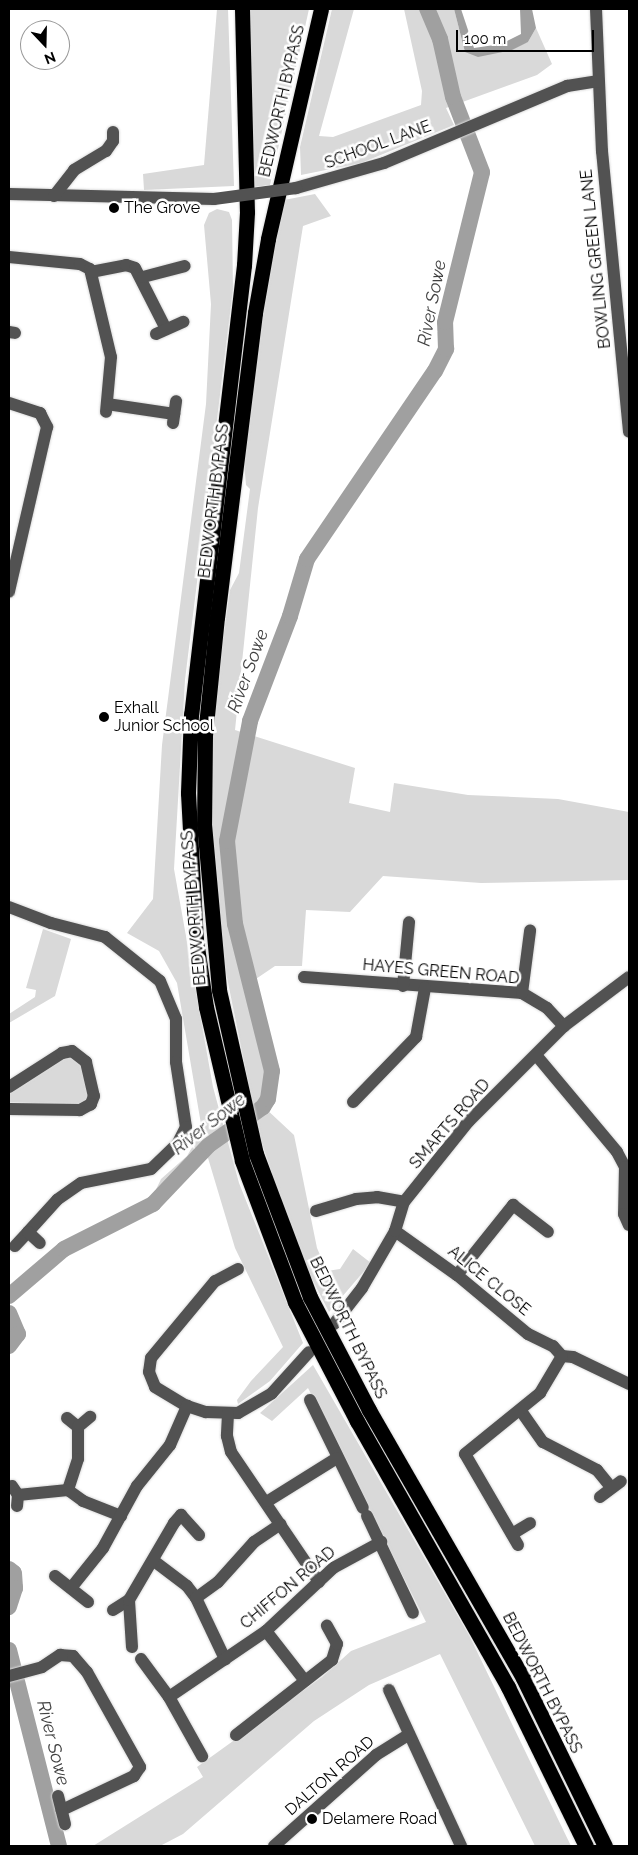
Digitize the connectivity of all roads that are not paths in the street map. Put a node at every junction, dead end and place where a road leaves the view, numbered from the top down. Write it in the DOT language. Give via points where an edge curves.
graph roads {
  1 [pos="242,9"];
  2 [pos="321,9"];
  3 [pos="596,9"];
  4 [pos="600,81"];
  5 [pos="113,132"];
  6 [pos="9,194"];
  7 [pos="54,196"];
  8 [pos="9,257"];
  9 [pos="186,266"];
  10 [pos="91,272"];
  11 [pos="143,278"];
  12 [pos="183,322"];
  13 [pos="9,403"];
  14 [pos="174,413"];
  15 [pos="629,432"];
  16 [pos="9,592"];
  17 [pos="9,907"];
  18 [pos="409,920"];
  19 [pos="530,930"];
  20 [pos="304,977"];
  21 [pos="629,977"];
  22 [pos="403,986"];
  23 [pos="425,988"];
  24 [pos="522,994"];
  25 [pos="564,1026"];
  26 [pos="536,1055"];
  27 [pos="9,1088"];
  28 [pos="354,1103"];
  29 [pos="9,1109"];
  30 [pos="404,1202"];
  31 [pos="316,1211"];
  32 [pos="629,1225"];
  33 [pos="395,1231"];
  34 [pos="28,1232"];
  35 [pos="548,1232"];
  36 [pos="40,1243"];
  37 [pos="15,1246"];
  38 [pos="238,1269"];
  39 [pos="458,1275"];
  40 [pos="334,1324"];
  41 [pos="309,1352"];
  42 [pos="562,1356"];
  43 [pos="629,1384"];
  44 [pos="310,1400"];
  45 [pos="187,1406"];
  46 [pos="521,1411"];
  47 [pos="228,1414"];
  48 [pos="90,1417"];
  49 [pos="67,1418"];
  50 [pos="78,1427"];
  51 [pos="337,1458"];
  52 [pos="68,1490"];
  53 [pos="16,1496"];
  54 [pos="600,1497"];
  55 [pos="268,1501"];
  56 [pos="121,1516"];
  57 [pos="530,1523"];
  58 [pos="281,1524"];
  59 [pos="200,1535"];
  60 [pos="381,1542"];
  61 [pos="154,1561"];
  62 [pos="56,1576"];
  63 [pos="319,1582"];
  64 [pos="72,1588"];
  65 [pos="196,1598"];
  66 [pos="129,1600"];
  67 [pos="88,1602"];
  68 [pos="113,1610"];
  69 [pos="413,1613"];
  70 [pos="327,1626"];
  71 [pos="266,1631"];
  72 [pos="132,1647"];
  73 [pos="140,1659"];
  74 [pos="225,1659"];
  75 [pos="9,1676"];
  76 [pos="304,1681"];
  77 [pos="389,1690"];
  78 [pos="169,1697"];
  79 [pos="410,1734"];
  80 [pos="236,1735"];
  81 [pos="202,1756"];
  82 [pos="58,1796"];
  83 [pos="62,1810"];
  84 [pos="65,1824"];
  85 [pos="274,1846"];
  86 [pos="461,1846"];
  87 [pos="586,1846"];
  88 [pos="605,1846"];
  1 -- 87 [label="highway, BEDWORTH BYPASS" via="247,212 244,264 191,714 188,793 196,940 220,1076 242,1161 299,1310 356,1421 480,1635"];
  2 -- 88 [label="highway, BEDWORTH BYPASS" via="268,239 255,313 205,735 204,824 211,935 235,1072 256,1154 310,1297 369,1410 495,1627"];
  3 -- 4 [label="street, BOWLING GREEN LANE"];
  4 -- 7 [label="street, SCHOOL LANE, bridge" via="567,86 349,176 296,188 214,199"];
  4 -- 15 [label="street, BOWLING GREEN LANE" via="604,186"];
  5 -- 7 [label="street" via="113,141 106,151 74,170"];
  6 -- 7 [label="street, SCHOOL LANE"];
  8 -- 10 [label="street" via="80,264"];
  9 -- 11 [label="street"];
  10 -- 11 [label="street" via="126,265 135,268"];
  10 -- 14 [label="street" via="111,357 107,408"];
  11 -- 12 [label="street" via="161,332"];
  13 -- 16 [label="street" via="40,413 47,427"];
  17 -- 34 [label="street" via="51,923 105,937 127,958 160,981 173,1007 178,1079 186,1127 172,1150 150,1169 81,1183 57,1200"];
  18 -- 22 [label="street"];
  19 -- 24 [label="street"];
  20 -- 22 [label="street, HAYES GREEN ROAD"];
  21 -- 25 [label="street, SMARTS ROAD"];
  22 -- 23 [label="street, HAYES GREEN ROAD"];
  23 -- 24 [label="street, HAYES GREEN ROAD"];
  23 -- 28 [label="street" via="416,1037"];
  24 -- 25 [label="street, HAYES GREEN ROAD" via="547,1008"];
  25 -- 26 [label="street, SMARTS ROAD"];
  26 -- 30 [label="street, SMARTS ROAD" via="470,1121"];
  26 -- 32 [label="street" via="617,1152 625,1167 624,1214"];
  27 -- 29 [label="street" via="62,1053 72,1051 84,1059 94,1096 91,1104 80,1110"];
  30 -- 31 [label="street" via="378,1191"];
  30 -- 33 [label="street, SMARTS ROAD"];
  33 -- 39 [label="street, ALICE CLOSE"];
  33 -- 40 [label="street, SMARTS ROAD" via="362,1288"];
  34 -- 36 [label="street"];
  34 -- 37 [label="street"];
  35 -- 39 [label="street" via="513,1205"];
  38 -- 45 [label="street" via="215,1281 151,1358 149,1372 155,1387"];
  39 -- 42 [label="street, ALICE CLOSE" via="513,1323 553,1346"];
  41 -- 47 [label="street" via="272,1393 248,1410"];
  42 -- 43 [label="street, ALICE CLOSE" via="573,1357"];
  42 -- 46 [label="street" via="540,1393"];
  44 -- 51 [label="street"];
  45 -- 47 [label="street"];
  45 -- 56 [label="street" via="170,1445 137,1486"];
  46 -- 54 [label="street" via="543,1442 597,1470 616,1484"];
  46 -- 57 [label="street" via="468,1448 465,1458 515,1540"];
  47 -- 55 [label="street" via="227,1436 231,1452"];
  48 -- 50 [label="street"];
  49 -- 50 [label="street"];
  50 -- 52 [label="street" via="78,1459"];
  51 -- 55 [label="street"];
  51 -- 60 [label="street"];
  52 -- 53 [label="street"];
  52 -- 56 [label="street" via="83,1501"];
  55 -- 58 [label="street"];
  56 -- 64 [label="street" via="103,1548"];
  58 -- 63 [label="street" via="301,1560"];
  58 -- 65 [label="street" via="254,1542 218,1582"];
  59 -- 61 [label="street" via="181,1515"];
  60 -- 63 [label="street, CHIFFON ROAD" via="345,1559"];
  60 -- 69 [label="street"];
  61 -- 65 [label="street" via="187,1586"];
  61 -- 66 [label="street"];
  62 -- 64 [label="street"];
  63 -- 71 [label="street, CHIFFON ROAD"];
  64 -- 67 [label="street"];
  65 -- 74 [label="street"];
  66 -- 68 [label="street"];
  66 -- 72 [label="street"];
  70 -- 76 [label="street" via="337,1644 336,1656"];
  71 -- 74 [label="street, CHIFFON ROAD"];
  71 -- 76 [label="street"];
  73 -- 78 [label="street"];
  74 -- 78 [label="street, CHIFFON ROAD"];
  75 -- 83 [label="street" via="28,1672 60,1655 76,1658 140,1766 134,1776"];
  76 -- 80 [label="street"];
  77 -- 79 [label="street"];
  78 -- 81 [label="street"];
  79 -- 85 [label="street, DALTON ROAD" via="376,1755"];
  79 -- 86 [label="street"];
  82 -- 83 [label="street"];
  83 -- 84 [label="street"];
}
